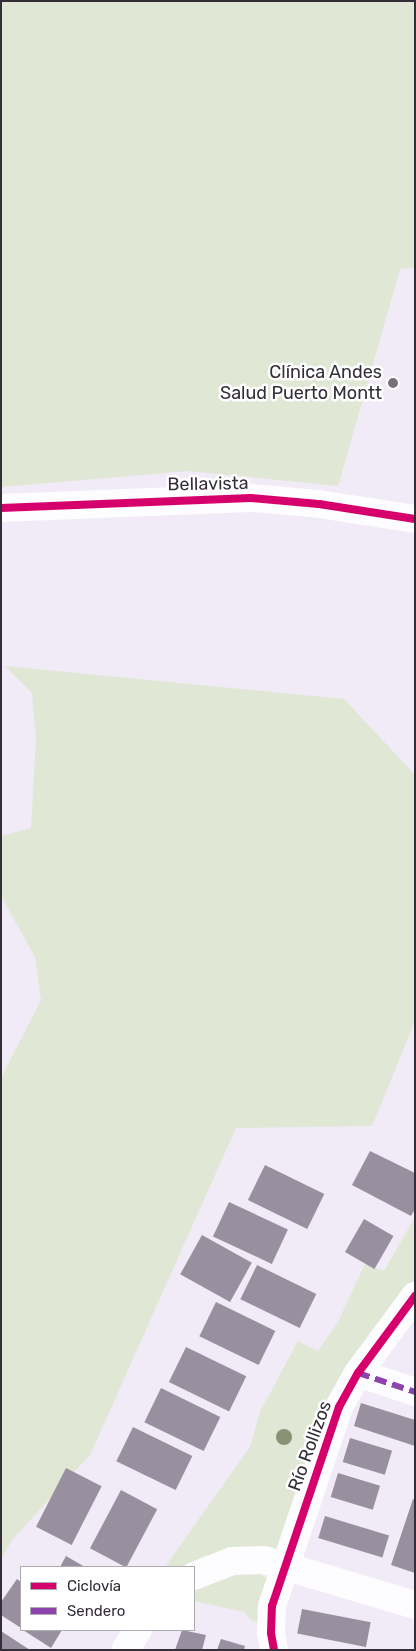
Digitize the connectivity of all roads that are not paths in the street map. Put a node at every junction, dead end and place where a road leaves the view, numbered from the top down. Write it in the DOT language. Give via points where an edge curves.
graph roads {
  1 [pos="1,508"];
  2 [pos="415,519"];
  3 [pos="415,1296"];
  4 [pos="358,1373"];
  5 [pos="415,1392"];
  6 [pos="286,1565"];
  7 [pos="195,1576"];
  8 [pos="415,1604"];
  9 [pos="137,1631"];
  10 [pos="125,1650"];
  11 [pos="274,1650"];
  1 -- 2 [label="street, Bellavista" via="252,498 319,504"];
  3 -- 4 [label="street, Río Rollizos"];
  4 -- 5 [label="street"];
  4 -- 6 [label="street, Río Rollizos" via="339,1407"];
  6 -- 7 [label="street" via="246,1560 216,1565"];
  6 -- 8 [label="street"];
  6 -- 11 [label="street, Río Rollizos" via="270,1616"];
  9 -- 10 [label="street"];
}
